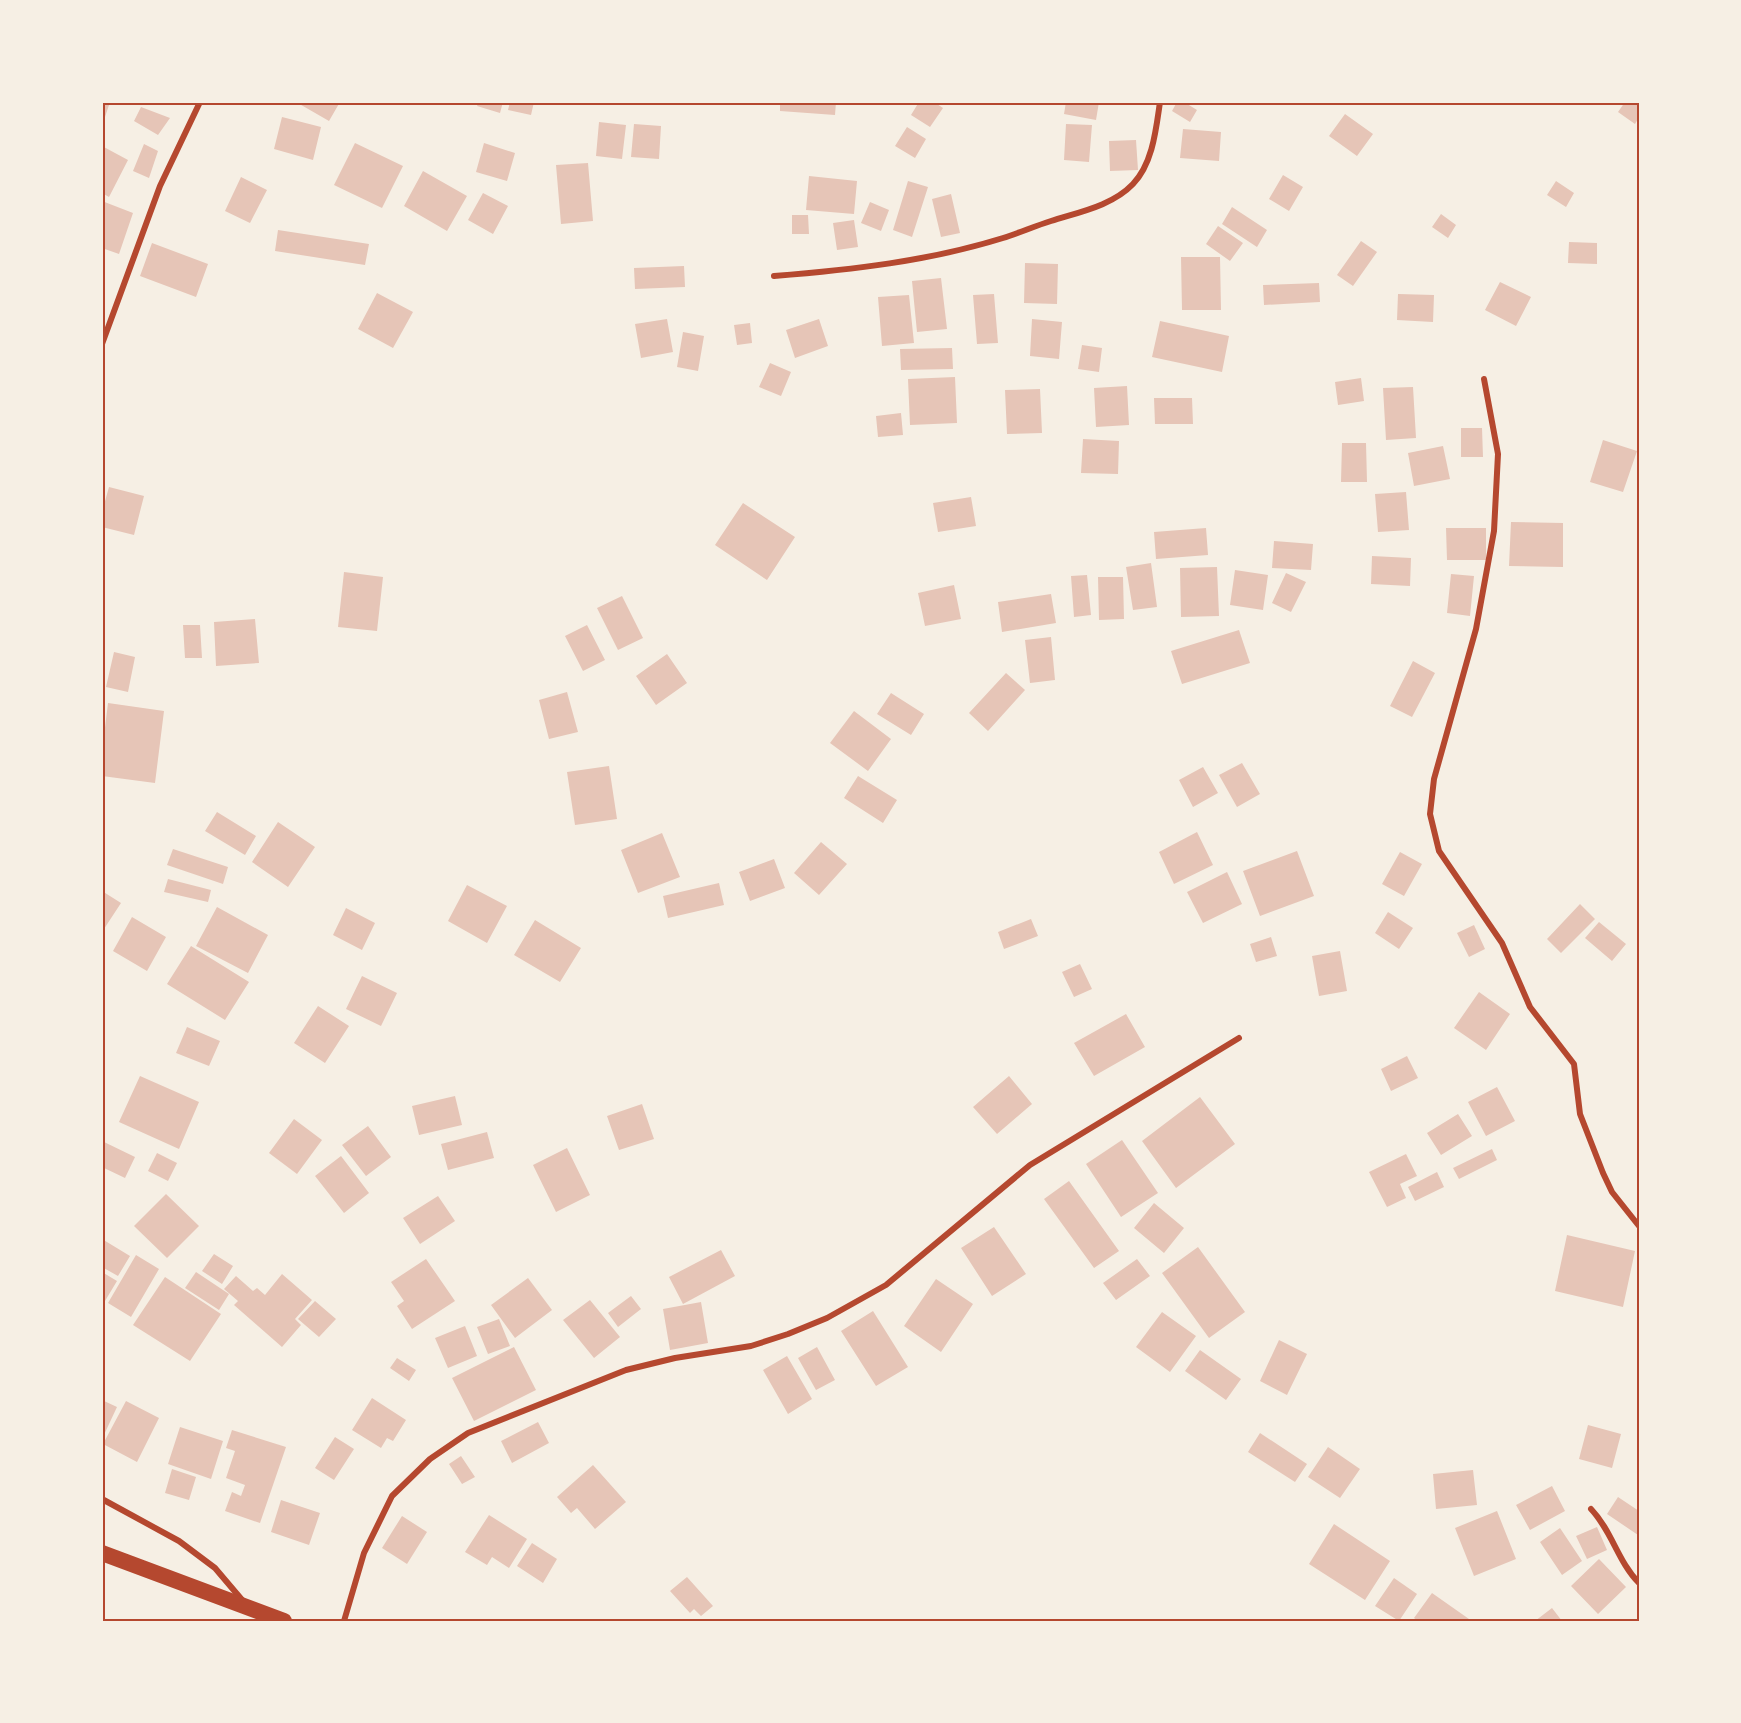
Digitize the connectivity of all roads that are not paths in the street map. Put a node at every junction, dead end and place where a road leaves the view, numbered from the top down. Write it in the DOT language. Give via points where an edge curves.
graph roads {
  1 [pos="200,102"];
  2 [pos="1160,102"];
  3 [pos="774,276"];
  4 [pos="102,344"];
  5 [pos="1484,379"];
  6 [pos="1239,1038"];
  7 [pos="1639,1226"];
  8 [pos="102,1499"];
  9 [pos="1591,1509"];
  10 [pos="102,1553"];
  11 [pos="1639,1583"];
  12 [pos="247,1606"];
  13 [pos="284,1621"];
  14 [pos="344,1621"];
  1 -- 4 [label="street" via="160,186"];
  2 -- 3 [label="street" via="1143,170 1119,195 1097,206 1004,238 934,255 853,270"];
  5 -- 7 [label="street" via="1498,454 1494,531 1476,629 1434,779 1430,814 1439,851 1502,943 1530,1007 1574,1064 1580,1114 1599,1163 1612,1192"];
  6 -- 14 [label="street" via="1030,1165 886,1285 827,1318 750,1346 626,1370 468,1433 430,1459 392,1496 364,1553"];
  8 -- 12 [label="street" via="179,1541 215,1568"];
  9 -- 11 [label="street"];
  10 -- 12 [label="highway"];
  12 -- 13 [label="highway"];
}
